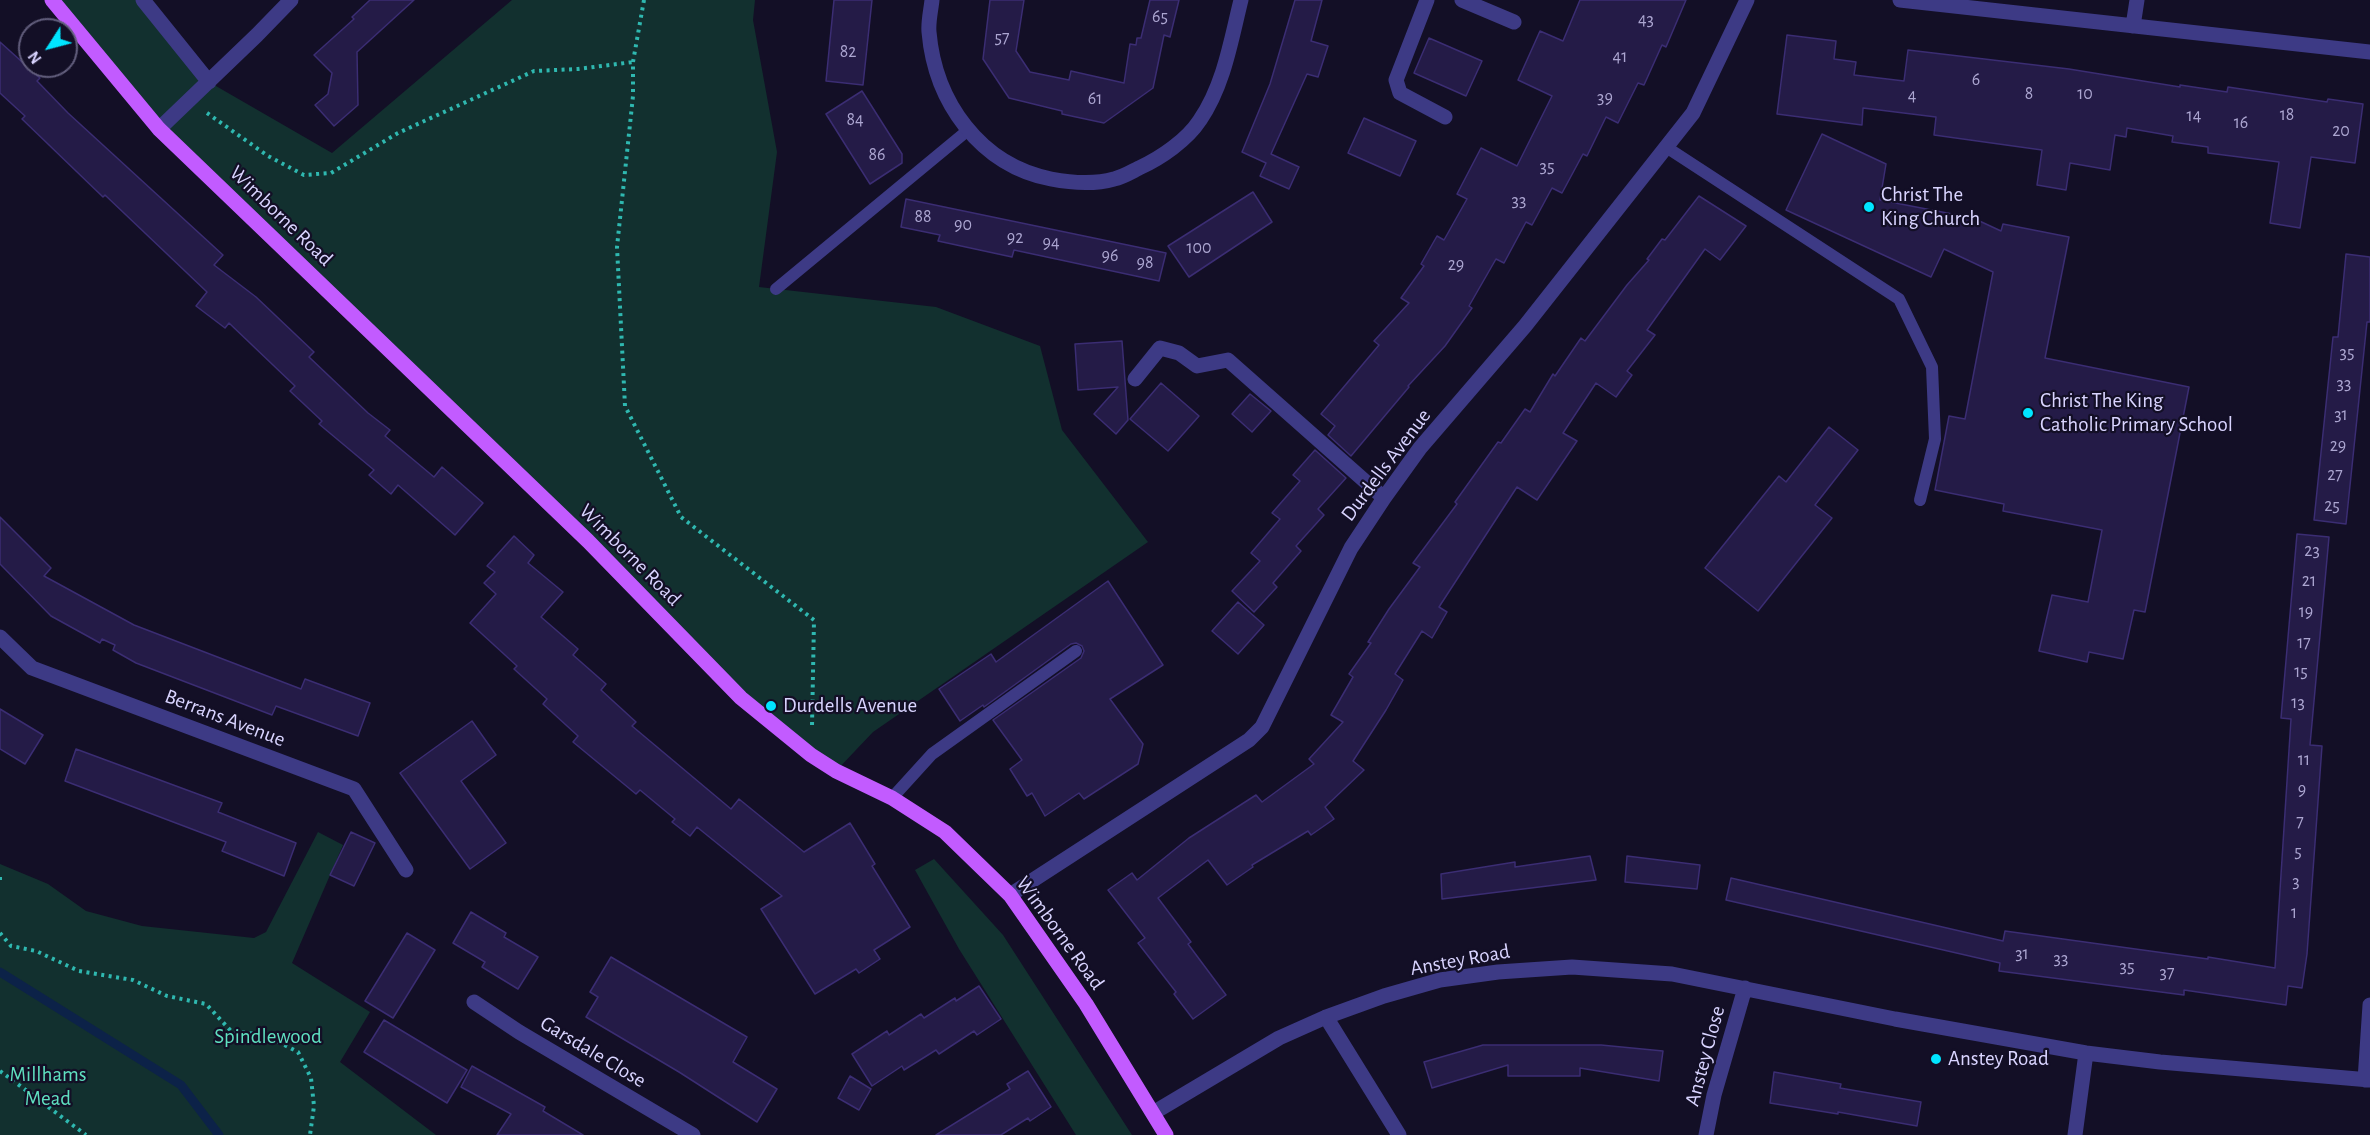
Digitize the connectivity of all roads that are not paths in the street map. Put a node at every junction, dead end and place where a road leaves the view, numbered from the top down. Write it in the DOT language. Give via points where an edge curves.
graph roads {
  1 [pos="52,0"];
  2 [pos="143,0"];
  3 [pos="291,0"];
  4 [pos="932,0"];
  5 [pos="1241,0"];
  6 [pos="1427,0"];
  7 [pos="1462,0"];
  8 [pos="1747,0"];
  9 [pos="1900,0"];
  10 [pos="2137,0"];
  11 [pos="1514,22"];
  12 [pos="2133,26"];
  13 [pos="2370,52"];
  14 [pos="209,82"];
  15 [pos="1445,117"];
  16 [pos="159,129"];
  17 [pos="967,131"];
  18 [pos="1666,147"];
  19 [pos="776,289"];
  20 [pos="1135,380"];
  21 [pos="1384,498"];
  22 [pos="1920,500"];
  23 [pos="0,637"];
  24 [pos="1077,651"];
  25 [pos="892,798"];
  26 [pos="406,870"];
  27 [pos="1010,895"];
  28 [pos="1745,988"];
  29 [pos="474,1002"];
  30 [pos="2370,1005"];
  31 [pos="1326,1017"];
  32 [pos="2086,1053"];
  33 [pos="2368,1080"];
  34 [pos="1153,1113"];
  35 [pos="693,1135"];
  36 [pos="1166,1135"];
  37 [pos="1399,1135"];
  38 [pos="1706,1135"];
  39 [pos="2075,1135"];
  1 -- 16 [label="main road, Wimborne Road"];
  2 -- 14 [label="street"];
  3 -- 14 [label="street"];
  4 -- 17 [label="street" via="929,30 935,67 948,101"];
  5 -- 17 [label="street" via="1218,87 1200,121 1171,149 1146,165 1115,179 1076,184 1037,176 1009,164 985,149"];
  6 -- 15 [label="street" via="1396,80 1400,93"];
  7 -- 11 [label="street"];
  8 -- 18 [label="street, Durdells Avenue" via="1693,113"];
  9 -- 12 [label="street"];
  10 -- 12 [label="street"];
  12 -- 13 [label="street"];
  14 -- 16 [label="street"];
  16 -- 25 [label="main road, Wimborne Road" via="588,541 741,698 811,755"];
  17 -- 19 [label="lane"];
  18 -- 21 [label="street, Durdells Avenue" via="1525,326 1420,448"];
  18 -- 22 [label="lane" via="1899,299 1932,367 1935,439"];
  20 -- 21 [label="street" via="1160,348 1179,353 1197,366 1228,360"];
  21 -- 27 [label="street, Durdells Avenue" via="1351,548 1262,727 1249,740"];
  23 -- 26 [label="street, Berrans Avenue" via="33,668 354,789"];
  24 -- 25 [label="lane" via="932,754"];
  25 -- 27 [label="main road, Wimborne Road" via="945,832"];
  27 -- 34 [label="main road, Wimborne Road" via="1086,1004"];
  28 -- 31 [label="street, Anstey Road" via="1672,975 1572,968 1498,972 1440,980"];
  28 -- 32 [label="street, Anstey Road" via="1895,1020"];
  28 -- 38 [label="street, Anstey Close"];
  29 -- 35 [label="street, Garsdale Close"];
  30 -- 33 [label="street"];
  31 -- 34 [label="street, Anstey Road" via="1279,1038"];
  31 -- 37 [label="street"];
  32 -- 33 [label="street, Anstey Road"];
  32 -- 39 [label="street"];
  34 -- 36 [label="main road, Wimborne Road"];
}
